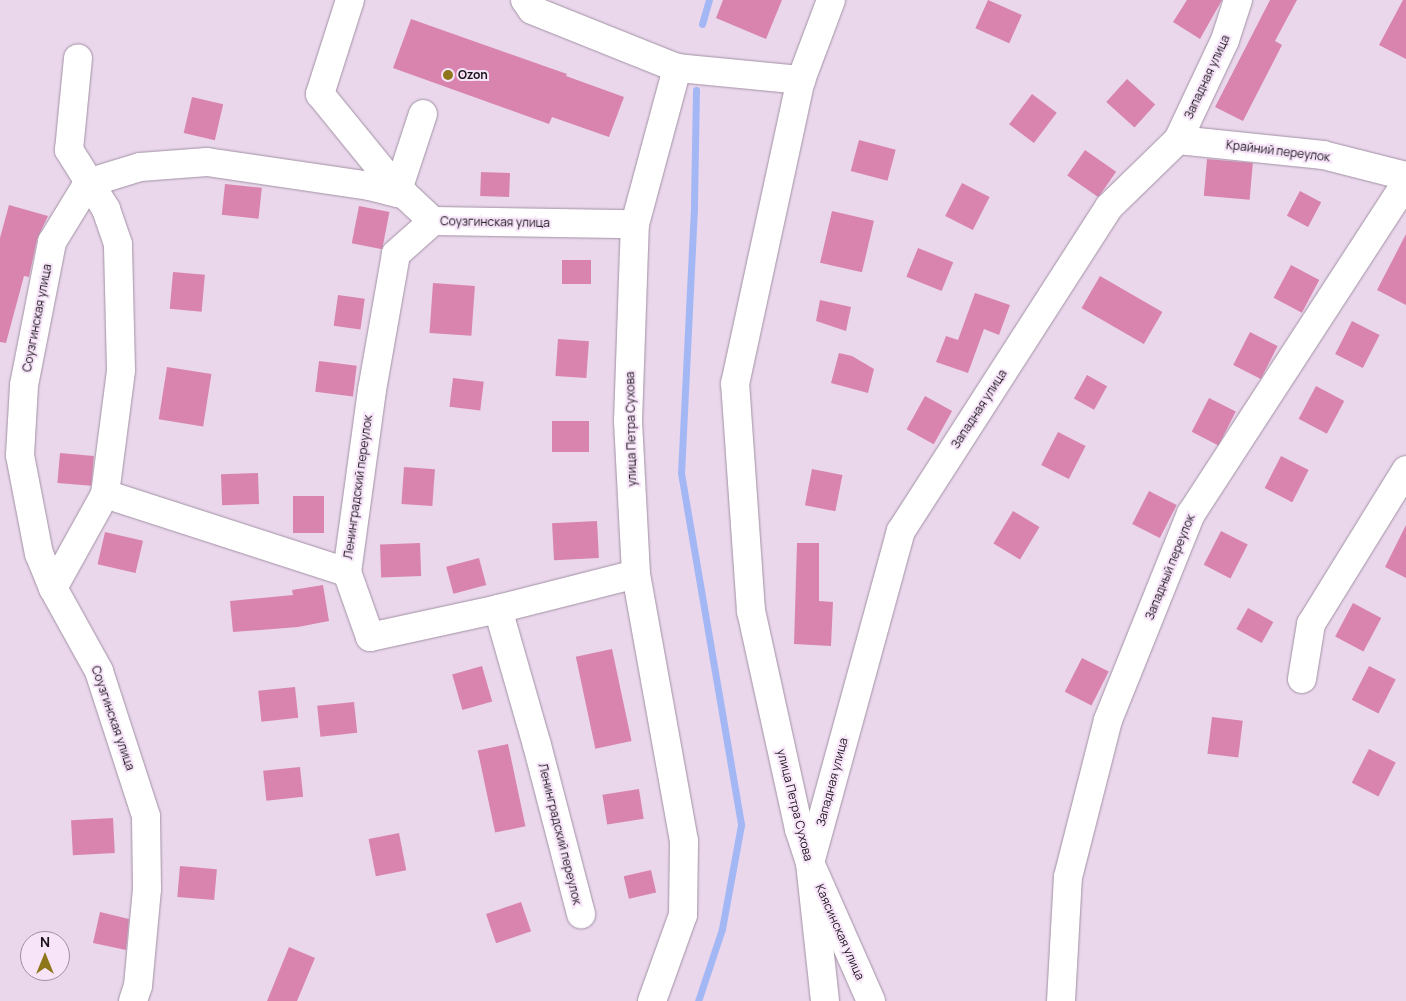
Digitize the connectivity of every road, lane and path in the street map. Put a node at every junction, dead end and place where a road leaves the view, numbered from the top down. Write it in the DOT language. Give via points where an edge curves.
graph roads {
  1 [pos="350,0"];
  2 [pos="831,0"];
  3 [pos="1238,0"];
  4 [pos="528,5"];
  5 [pos="78,58"];
  6 [pos="677,68"];
  7 [pos="801,80"];
  8 [pos="423,114"];
  9 [pos="1178,140"];
  10 [pos="1406,176"];
  11 [pos="1406,182"];
  12 [pos="88,183"];
  13 [pos="393,192"];
  14 [pos="432,221"];
  15 [pos="635,224"];
  16 [pos="1406,470"];
  17 [pos="105,494"];
  18 [pos="347,572"];
  19 [pos="636,574"];
  20 [pos="53,588"];
  21 [pos="498,609"];
  22 [pos="1302,679"];
  23 [pos="810,862"];
  24 [pos="581,914"];
  25 [pos="133,1001"];
  26 [pos="652,1001"];
  27 [pos="825,1001"];
  28 [pos="871,1001"];
  29 [pos="1061,1001"];
  1 -- 13 [label="street" via="320,94 385,174"];
  2 -- 7 [label="street, улица Петра Сухова"];
  3 -- 9 [label="street, Западная улица" via="1225,40"];
  4 -- 6 [label="street"];
  5 -- 12 [label="street" via="69,150"];
  6 -- 7 [label="street"];
  6 -- 15 [label="street, улица Петра Сухова"];
  7 -- 23 [label="street, улица Петра Сухова" via="735,384 751,611 799,829"];
  8 -- 13 [label="street"];
  9 -- 10 [label="street, Крайний переулок" via="1323,155"];
  9 -- 23 [label="street, Западная улица" via="1109,207 902,531"];
  11 -- 29 [label="street, Западный переулок" via="1191,514 1108,720 1068,878"];
  12 -- 13 [label="street, Соузгинская улица" via="140,167 207,162"];
  12 -- 17 [label="street" via="106,209 118,244 121,370"];
  12 -- 20 [label="street, Соузгинская улица" via="52,242 24,385 20,455 39,554"];
  13 -- 14 [label="street, Соузгинская улица" via="405,195"];
  14 -- 15 [label="street, Соузгинская улица"];
  14 -- 18 [label="street, Ленинградский переулок" via="396,254 372,390"];
  15 -- 19 [label="street, улица Петра Сухова" via="628,421"];
  16 -- 22 [label="street" via="1311,624"];
  17 -- 18 [label="street"];
  17 -- 20 [label="street"];
  18 -- 21 [label="street, Ленинградский переулок" via="370,637"];
  19 -- 21 [label="street, Ленинградский переулок"];
  19 -- 26 [label="street, улица Петра Сухова" via="684,842 683,916"];
  20 -- 25 [label="street, Соузгинская улица" via="99,671 146,816 147,889 138,986"];
  21 -- 24 [label="street, Ленинградский переулок"];
  23 -- 27 [label="street, улица Петра Сухова"];
  23 -- 28 [label="street, Каясинская улица"];
}
